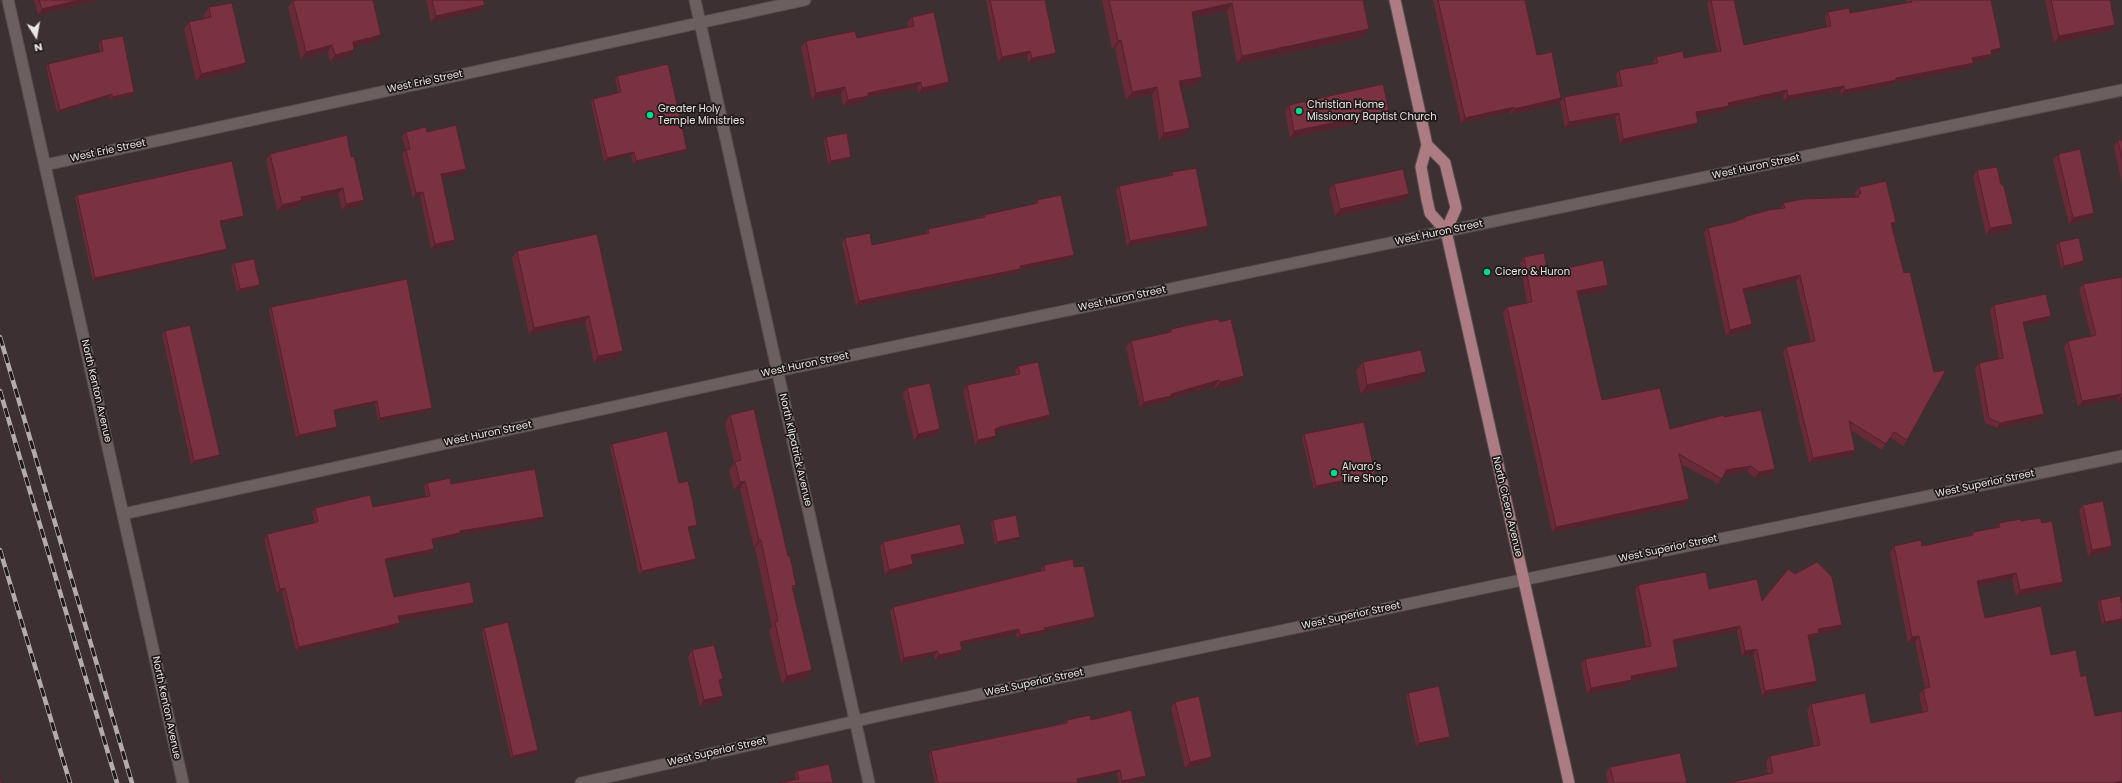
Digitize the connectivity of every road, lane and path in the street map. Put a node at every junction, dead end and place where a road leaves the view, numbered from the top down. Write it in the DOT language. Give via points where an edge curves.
graph roads {
  1 [pos="8,0"];
  2 [pos="695,0"];
  3 [pos="805,0"];
  4 [pos="1395,0"];
  5 [pos="700,22"];
  6 [pos="2122,90"];
  7 [pos="1427,145"];
  8 [pos="45,164"];
  9 [pos="1446,231"];
  10 [pos="777,371"];
  11 [pos="2122,456"];
  12 [pos="123,514"];
  13 [pos="1523,579"];
  14 [pos="855,721"];
  15 [pos="183,783"];
  16 [pos="581,783"];
  17 [pos="869,783"];
  18 [pos="1569,783"];
  1 -- 8 [label="street, North Kenton Avenue"];
  2 -- 5 [label="street, North Kilpatrick Avenue"];
  3 -- 5 [label="street, West Erie Street"];
  4 -- 7 [label="main road"];
  5 -- 8 [label="street, West Erie Street"];
  5 -- 10 [label="street, North Kilpatrick Avenue"];
  6 -- 9 [label="street, West Huron Street"];
  7 -- 9 [label="main road, North Cicero Avenue" via="1420,167 1427,200 1430,213"];
  7 -- 9 [label="main road" via="1445,163 1456,208"];
  8 -- 12 [label="street, North Kenton Avenue"];
  9 -- 10 [label="street, West Huron Street"];
  9 -- 13 [label="main road, North Cicero Avenue"];
  10 -- 12 [label="street, West Huron Street"];
  10 -- 14 [label="street, North Kilpatrick Avenue"];
  11 -- 13 [label="street, West Superior Street"];
  12 -- 15 [label="street, North Kenton Avenue"];
  13 -- 14 [label="street, West Superior Street"];
  13 -- 18 [label="main road, North Cicero Avenue"];
  14 -- 16 [label="street, West Superior Street"];
  14 -- 17 [label="street, North Kilpatrick Avenue"];
}
